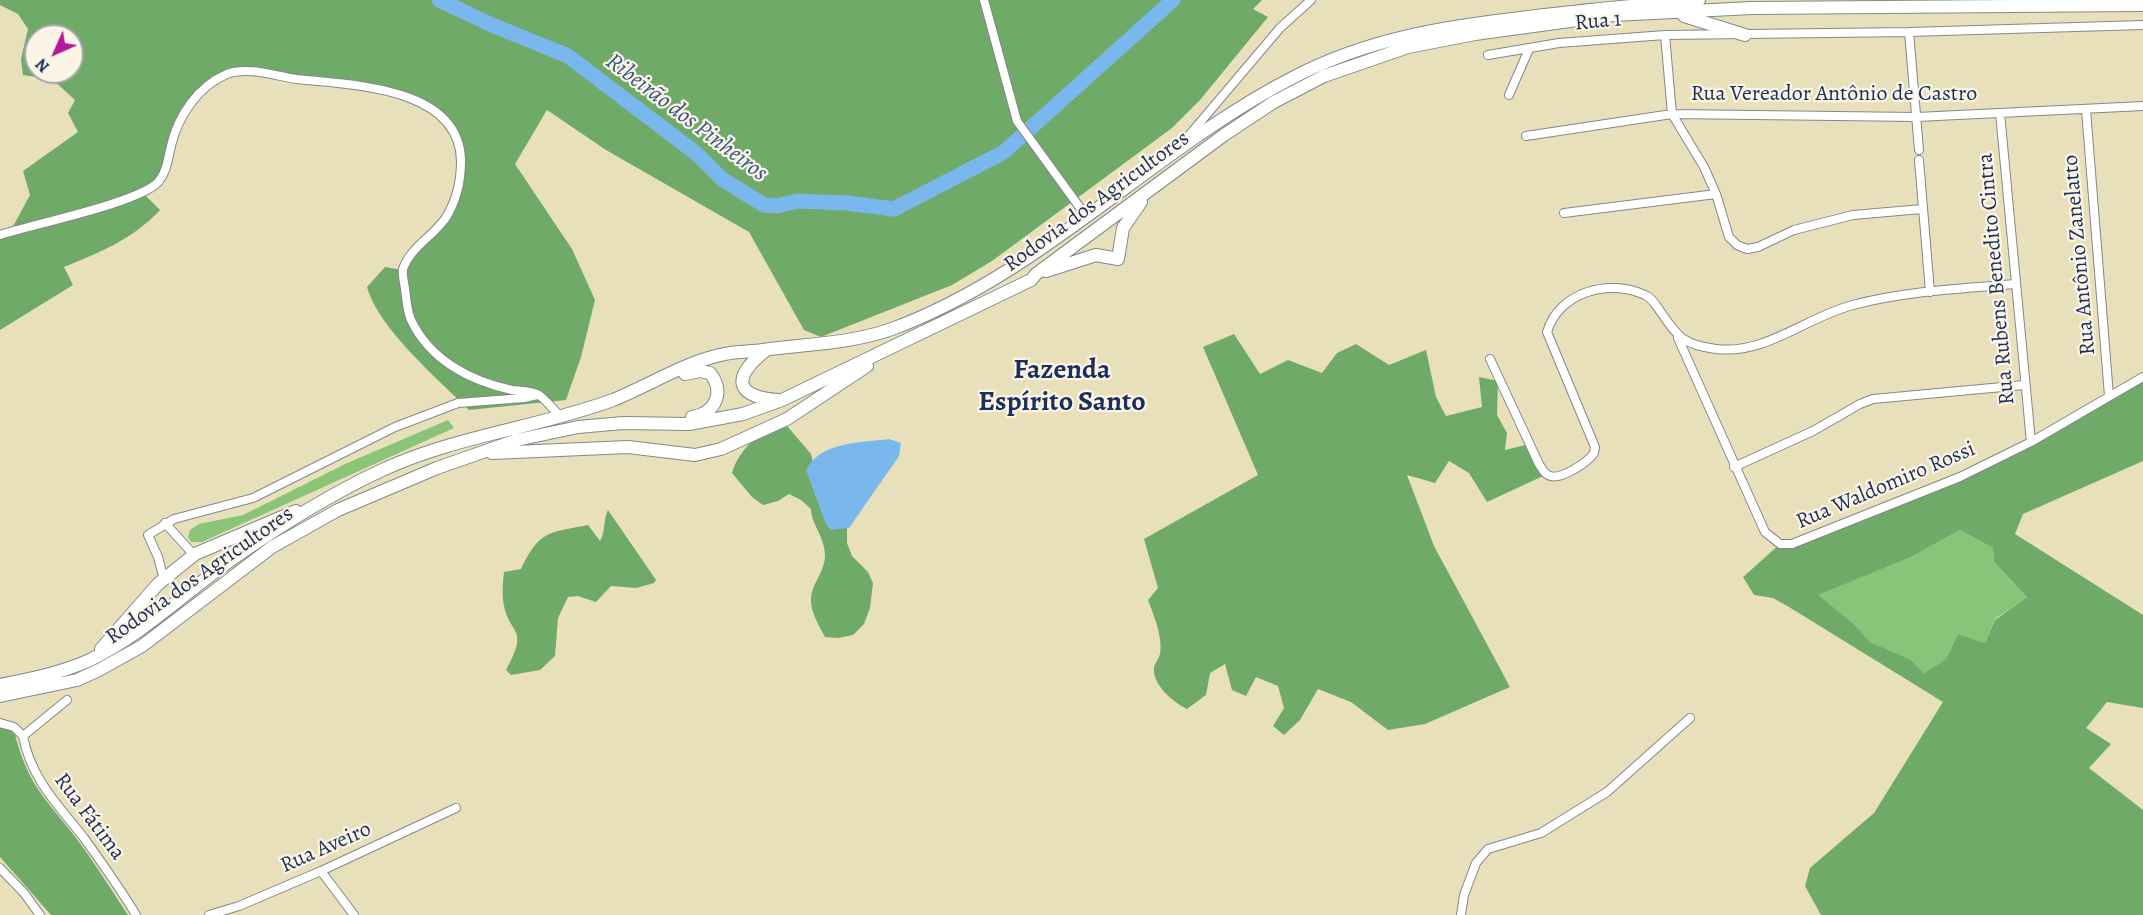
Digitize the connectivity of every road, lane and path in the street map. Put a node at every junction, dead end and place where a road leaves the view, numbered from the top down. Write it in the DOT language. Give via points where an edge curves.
graph roads {
  1 [pos="984,0"];
  2 [pos="1311,0"];
  3 [pos="1699,0"];
  4 [pos="2143,5"];
  5 [pos="1678,14"];
  6 [pos="2143,25"];
  7 [pos="1909,32"];
  8 [pos="1665,35"];
  9 [pos="1745,35"];
  10 [pos="1529,49"];
  11 [pos="1488,56"];
  12 [pos="1509,95"];
  13 [pos="2143,106"];
  14 [pos="2086,110"];
  15 [pos="2000,113"];
  16 [pos="1672,114"];
  17 [pos="1917,117"];
  18 [pos="1526,136"];
  19 [pos="1181,145"];
  20 [pos="1919,150"];
  21 [pos="1919,160"];
  22 [pos="1147,193"];
  23 [pos="1716,194"];
  24 [pos="1922,209"];
  25 [pos="1564,213"];
  26 [pos="1086,216"];
  27 [pos="0,235"];
  28 [pos="1036,274"];
  29 [pos="2015,284"];
  30 [pos="1930,292"];
  31 [pos="910,338"];
  32 [pos="1678,338"];
  33 [pos="766,350"];
  34 [pos="1490,359"];
  35 [pos="2143,377"];
  36 [pos="662,378"];
  37 [pos="2024,385"];
  38 [pos="538,394"];
  39 [pos="2109,396"];
  40 [pos="782,400"];
  41 [pos="559,415"];
  42 [pos="653,424"];
  43 [pos="2031,441"];
  44 [pos="473,458"];
  45 [pos="1734,467"];
  46 [pos="317,504"];
  47 [pos="165,523"];
  48 [pos="194,555"];
  49 [pos="164,580"];
  50 [pos="89,660"];
  51 [pos="0,685"];
  52 [pos="0,696"];
  53 [pos="67,700"];
  54 [pos="1690,718"];
  55 [pos="0,723"];
  56 [pos="23,736"];
  57 [pos="456,808"];
  58 [pos="0,868"];
  59 [pos="321,871"];
  60 [pos="40,915"];
  61 [pos="136,915"];
  62 [pos="209,915"];
  63 [pos="354,915"];
  64 [pos="1461,915"];
  1 -- 26 [label="street" via="1017,121"];
  2 -- 19 [label="street" via="1280,28"];
  3 -- 19 [label="main road, Rodovia dos Agricultores" via="1603,7 1450,26 1397,37 1296,76"];
  4 -- 5 [label="main road, Rodovia dos Agricultores" via="1752,8"];
  5 -- 9 [label="main road"];
  5 -- 22 [label="main road, Rodovia dos Agricultores" via="1614,15 1476,34 1408,47 1358,63 1274,102"];
  6 -- 7 [label="street, Rua 1"];
  7 -- 9 [label="street, Rua 1"];
  7 -- 17 [label="street"];
  8 -- 9 [label="street, Rua 1"];
  8 -- 10 [label="street, Rua 1"];
  8 -- 16 [label="street"];
  10 -- 11 [label="street, Rua 1"];
  10 -- 12 [label="street"];
  13 -- 14 [label="street, Rua Vereador Antônio de Castro"];
  14 -- 15 [label="street, Rua Vereador Antônio de Castro"];
  14 -- 39 [label="street, Rua Antônio Zanelatto"];
  15 -- 17 [label="street, Rua Vereador Antônio de Castro"];
  15 -- 29 [label="street, Rua Rubens Benedito Cintra"];
  16 -- 17 [label="street, Rua Vereador Antônio de Castro"];
  16 -- 18 [label="street, Rua Vereador Antônio de Castro"];
  16 -- 23 [label="street"];
  17 -- 20 [label="street"];
  19 -- 26 [label="main road, Rodovia dos Agricultores"];
  21 -- 24 [label="street"];
  22 -- 28 [label="main road, Rodovia dos Agricultores"];
  22 -- 28 [label="main road" via="1123,228 1118,260 1096,255"];
  23 -- 24 [label="street" via="1729,237 1747,249 1827,220"];
  23 -- 25 [label="street"];
  24 -- 30 [label="street"];
  26 -- 33 [label="main road, Rodovia dos Agricultores" via="1015,266 919,318 856,340"];
  27 -- 38 [label="street" via="123,200 155,185 168,164 171,144 188,108 205,88 226,75 248,72 393,93 439,114 458,142 461,160 450,210 414,250 403,270 410,316 417,331 442,359 465,374 511,390"];
  28 -- 31 [label="main road, Rodovia dos Agricultores" via="1000,297"];
  29 -- 30 [label="street"];
  29 -- 37 [label="street, Rua Rubens Benedito Cintra"];
  30 -- 32 [label="street" via="1844,307 1742,349 1692,345"];
  31 -- 40 [label="main road, Rodovia dos Agricultores"];
  31 -- 44 [label="main road" via="787,419 721,449 695,455 607,447 496,452"];
  32 -- 34 [label="street, Rua Waldomiro Rossi" via="1652,299 1634,292 1590,289 1558,310 1547,332 1594,447 1594,456 1552,477 1546,475"];
  32 -- 45 [label="street, Rua Waldomiro Rossi"];
  33 -- 36 [label="main road, Rodovia dos Agricultores" via="723,354"];
  33 -- 40 [label="main road" via="748,364 742,380 745,389 762,399"];
  35 -- 39 [label="street, Rua Waldomiro Rossi"];
  36 -- 41 [label="main road, Rodovia dos Agricultores" via="611,400"];
  36 -- 42 [label="main road" via="700,371 710,374 718,383 719,396 714,406 700,416"];
  37 -- 43 [label="street, Rua Rubens Benedito Cintra"];
  37 -- 45 [label="street" via="1874,399"];
  38 -- 41 [label="street"];
  38 -- 47 [label="street" via="458,403 395,427 254,498"];
  39 -- 43 [label="street, Rua Waldomiro Rossi"];
  40 -- 42 [label="main road, Rodovia dos Agricultores" via="731,417 688,424"];
  41 -- 46 [label="main road, Rodovia dos Agricultores" via="424,451"];
  42 -- 44 [label="main road, Rodovia dos Agricultores" via="578,427 517,440"];
  43 -- 45 [label="street, Rua Waldomiro Rossi" via="1960,477 1792,544 1780,544 1765,532"];
  44 -- 52 [label="main road, Rodovia dos Agricultores" via="398,483 338,510 272,547 142,646 99,670 77,680"];
  46 -- 48 [label="main road" via="264,522"];
  46 -- 50 [label="main road, Rodovia dos Agricultores" via="232,558 128,639"];
  47 -- 48 [label="street"];
  47 -- 49 [label="street" via="147,535"];
  48 -- 49 [label="main road"];
  49 -- 50 [label="main road"];
  50 -- 51 [label="main road, Rodovia dos Agricultores" via="47,676"];
  53 -- 56 [label="street"];
  54 -- 64 [label="street" via="1607,792 1541,833 1488,849 1476,863"];
  55 -- 56 [label="street" via="14,727"];
  56 -- 61 [label="street, Rua Fátima" via="43,788"];
  57 -- 59 [label="street, Rua Aveiro"];
  58 -- 60 [label="street"];
  59 -- 62 [label="street, Rua Aveiro"];
  59 -- 63 [label="street"];
}
